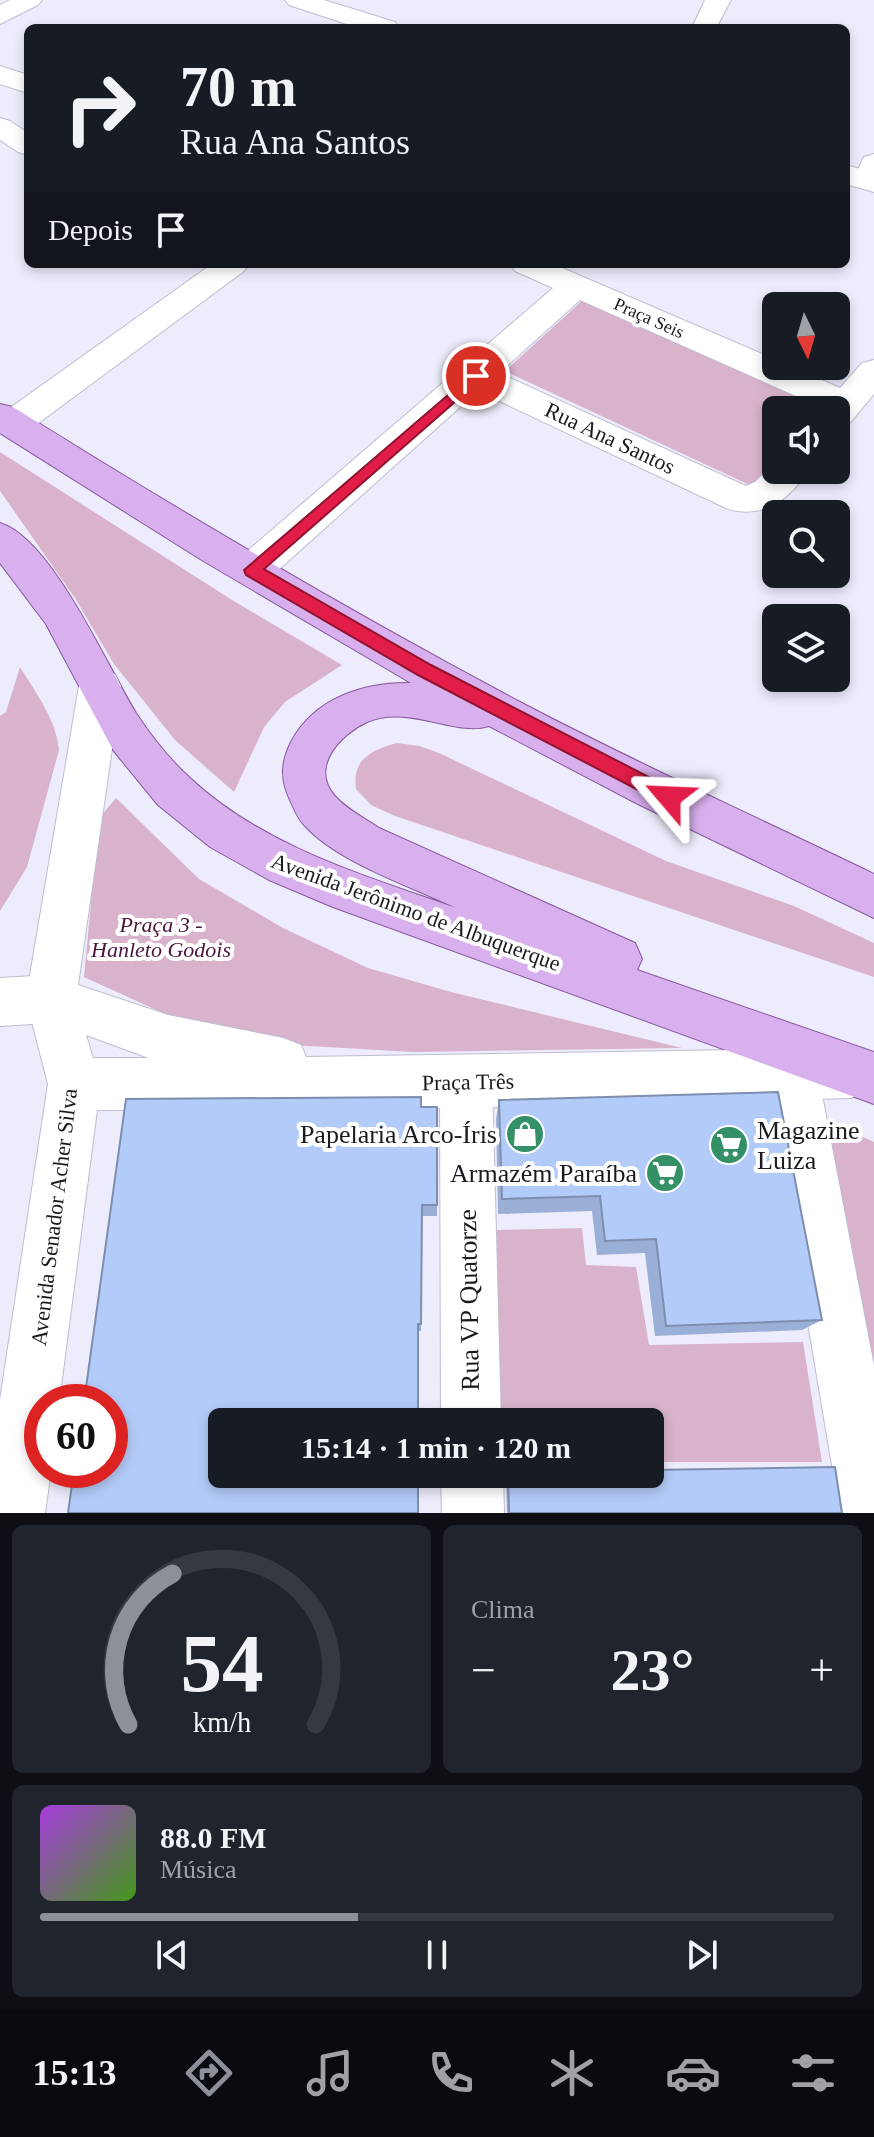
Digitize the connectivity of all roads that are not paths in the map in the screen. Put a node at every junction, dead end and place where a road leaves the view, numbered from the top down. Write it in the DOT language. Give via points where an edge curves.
graph roads {
  1 [pos="29,0"];
  2 [pos="298,0"];
  3 [pos="718,0"];
  4 [pos="0,16"];
  5 [pos="373,24"];
  6 [pos="705,24"];
  7 [pos="0,74"];
  8 [pos="24,83"];
  9 [pos="0,127"];
  10 [pos="24,143"];
  11 [pos="227,268"];
  12 [pos="535,268"];
  13 [pos="576,286"];
  14 [pos="874,371"];
  15 [pos="476,376"];
  16 [pos="811,396"];
  17 [pos="850,399"];
  18 [pos="6,420"];
  19 [pos="777,484"];
  20 [pos="0,537"];
  21 [pos="252,570"];
  22 [pos="100,686"];
  23 [pos="582,754"];
  24 [pos="874,897"];
  25 [pos="51,999"];
  26 [pos="0,1002"];
  27 [pos="792,1074"];
  28 [pos="868,1075"];
  29 [pos="466,1082"];
  30 [pos="74,1084"];
  31 [pos="471,1408"];
  32 [pos="472,1488"];
  33 [pos="870,1489"];
  34 [pos="14,1513"];
  35 [pos="473,1513"];
  1 -- 4 [label="street"];
  2 -- 5 [label="street"];
  3 -- 6 [label="street"];
  7 -- 8 [label="street"];
  9 -- 10 [label="street"];
  11 -- 18 [label="street"];
  12 -- 13 [label="street, Praça Seis"];
  13 -- 15 [label="street"];
  13 -- 16 [label="street, Praça Seis"];
  14 -- 17 [label="street"];
  15 -- 19 [label="street, Rua Ana Santos" via="741,499 766,496"];
  15 -- 21 [label="street"];
  18 -- 21 [label="main road"];
  20 -- 22 [label="main road, Avenida Jerônimo de Albuquerque" via="65,621"];
  21 -- 23 [label="main road"];
  22 -- 25 [label="street, Avenida Senador Acher Silva"];
  22 -- 28 [label="main road, Avenida Jerônimo de Albuquerque" via="127,736 162,780 210,823 267,859"];
  23 -- 24 [label="main road"];
  23 -- 28 [label="main road" via="460,708 390,700 329,721 312,740 305,781 317,808 363,842"];
  25 -- 26 [label="street"];
  25 -- 29 [label="street" via="132,1030 219,1052 332,1070"];
  25 -- 30 [label="street, Avenida Senador Acher Silva"];
  27 -- 28 [label="street, Praça Três"];
  27 -- 29 [label="street, Praça Três"];
  27 -- 33 [label="street"];
  29 -- 30 [label="street, Praça Três"];
  29 -- 31 [label="street, Rua VP Quatorze"];
  30 -- 34 [label="street, Avenida Senador Acher Silva"];
  32 -- 35 [label="street"];
}
